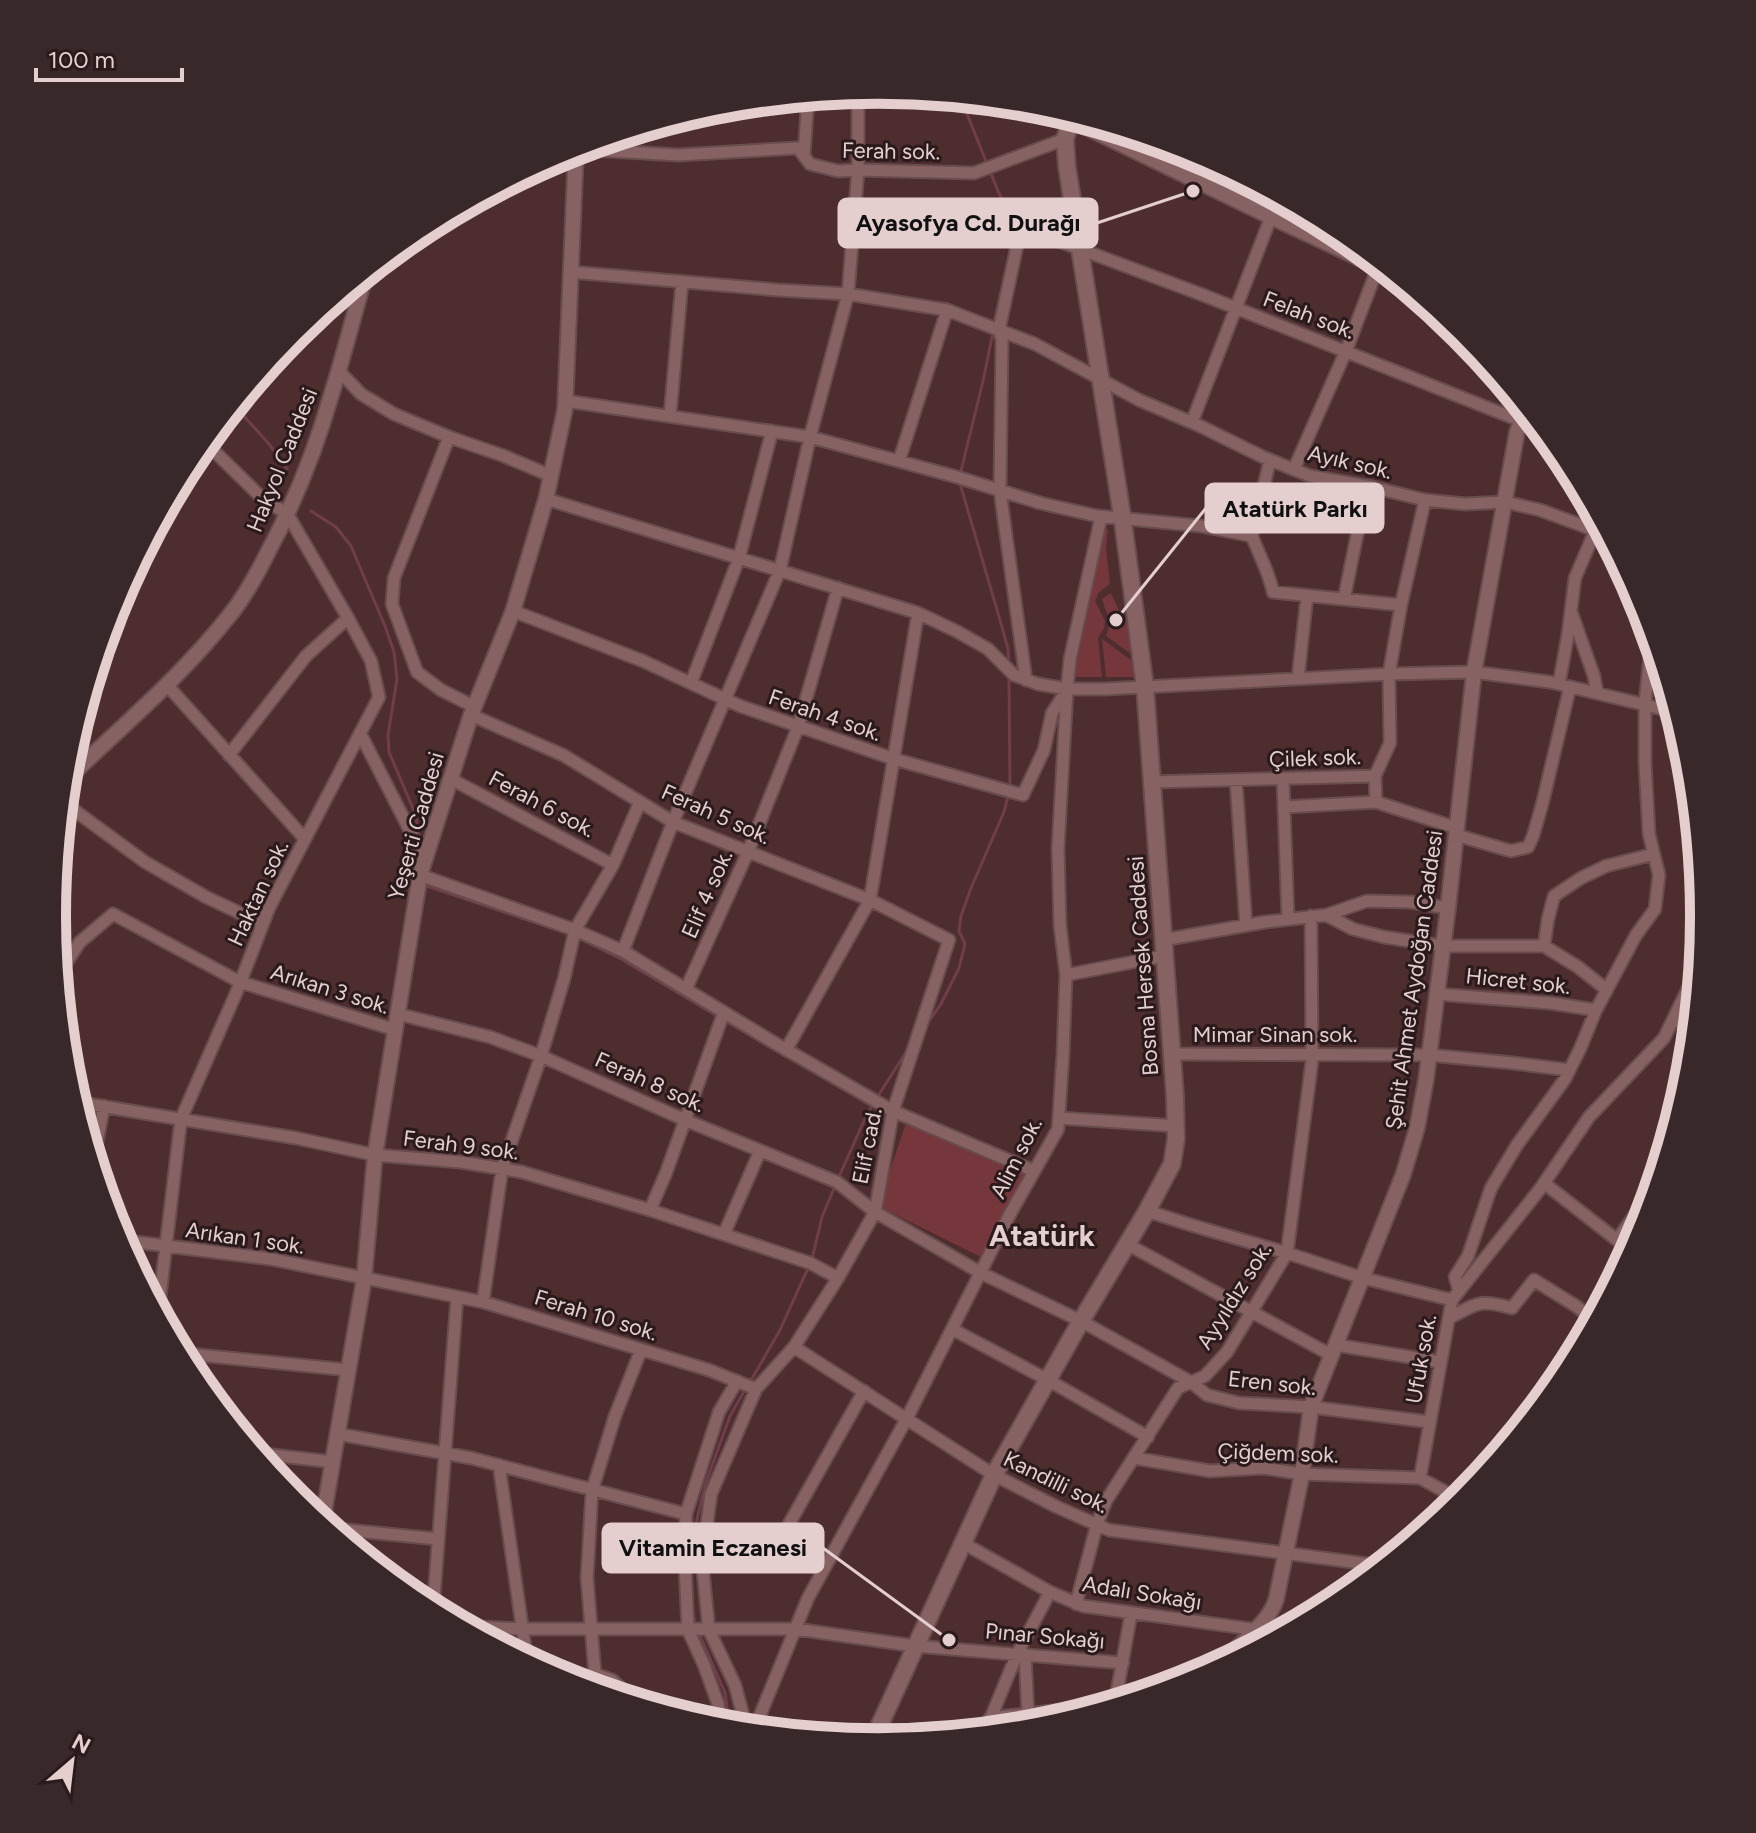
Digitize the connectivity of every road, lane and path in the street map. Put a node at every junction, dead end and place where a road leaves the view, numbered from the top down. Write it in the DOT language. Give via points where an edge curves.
graph roads {
  1 [pos="858,105"];
  2 [pos="807,108"];
  3 [pos="1068,127"];
  4 [pos="1065,139"];
  5 [pos="1121,142"];
  6 [pos="609,151"];
  7 [pos="804,156"];
  8 [pos="575,163"];
  9 [pos="858,170"];
  10 [pos="1276,209"];
  11 [pos="1271,217"];
  12 [pos="1081,249"];
  13 [pos="1340,249"];
  14 [pos="571,272"];
  15 [pos="1379,278"];
  16 [pos="682,282"];
  17 [pos="361,291"];
  18 [pos="848,294"];
  19 [pos="1236,308"];
  20 [pos="947,310"];
  21 [pos="999,330"];
  22 [pos="1346,351"];
  23 [pos="339,371"];
  24 [pos="1101,378"];
  25 [pos="566,401"];
  26 [pos="1514,412"];
  27 [pos="670,416"];
  28 [pos="1192,422"];
  29 [pos="1522,422"];
  30 [pos="772,431"];
  31 [pos="449,437"];
  32 [pos="810,437"];
  33 [pos="213,450"];
  34 [pos="1270,460"];
  35 [pos="899,461"];
  36 [pos="1294,469"];
  37 [pos="551,476"];
  38 [pos="1367,486"];
  39 [pos="1000,491"];
  40 [pos="546,499"];
  41 [pos="1425,500"];
  42 [pos="1505,502"];
  43 [pos="288,515"];
  44 [pos="1101,517"];
  45 [pos="1123,520"];
  46 [pos="1589,525"];
  47 [pos="1252,536"];
  48 [pos="1596,538"];
  49 [pos="739,558"];
  50 [pos="780,570"];
  51 [pos="838,588"];
  52 [pos="1307,596"];
  53 [pos="1344,599"];
  54 [pos="1401,605"];
  55 [pos="1571,609"];
  56 [pos="513,611"];
  57 [pos="918,613"];
  58 [pos="348,618"];
  59 [pos="1649,663"];
  60 [pos="1474,672"];
  61 [pos="1389,674"];
  62 [pos="1298,678"];
  63 [pos="1026,680"];
  64 [pos="691,683"];
  65 [pos="167,685"];
  66 [pos="1565,685"];
  67 [pos="1145,687"];
  68 [pos="1067,689"];
  69 [pos="1597,693"];
  70 [pos="725,700"];
  71 [pos="1645,704"];
  72 [pos="1663,709"];
  73 [pos="473,711"];
  74 [pos="798,727"];
  75 [pos="360,733"];
  76 [pos="229,755"];
  77 [pos="894,759"];
  78 [pos="81,766"];
  79 [pos="1375,776"];
  80 [pos="451,779"];
  81 [pos="1283,779"];
  82 [pos="1236,780"];
  83 [pos="1151,782"];
  84 [pos="640,802"];
  85 [pos="1376,802"];
  86 [pos="1284,807"];
  87 [pos="73,810"];
  88 [pos="673,822"];
  89 [pos="1457,832"];
  90 [pos="305,839"];
  91 [pos="748,852"];
  92 [pos="1654,854"];
  93 [pos="425,860"];
  94 [pos="613,865"];
  95 [pos="420,875"];
  96 [pos="870,900"];
  97 [pos="1448,908"];
  98 [pos="1326,915"];
  99 [pos="1311,916"];
  100 [pos="1288,919"];
  101 [pos="263,924"];
  102 [pos="1246,925"];
  103 [pos="575,930"];
  104 [pos="949,940"];
  105 [pos="1443,946"];
  106 [pos="1544,946"];
  107 [pos="1163,948"];
  108 [pos="623,951"];
  109 [pos="68,961"];
  110 [pos="1066,975"];
  111 [pos="240,982"];
  112 [pos="686,989"];
  113 [pos="1607,990"];
  114 [pos="1686,993"];
  115 [pos="1436,994"];
  116 [pos="1596,1010"];
  117 [pos="724,1012"];
  118 [pos="398,1014"];
  119 [pos="1673,1019"];
  120 [pos="1683,1024"];
  121 [pos="396,1030"];
  122 [pos="786,1050"];
  123 [pos="1172,1054"];
  124 [pos="1312,1055"];
  125 [pos="1429,1055"];
  126 [pos="541,1056"];
  127 [pos="1569,1070"];
  128 [pos="89,1104"];
  129 [pos="104,1106"];
  130 [pos="893,1111"];
  131 [pos="1059,1118"];
  132 [pos="181,1119"];
  133 [pos="685,1120"];
  134 [pos="1177,1126"];
  135 [pos="98,1139"];
  136 [pos="760,1151"];
  137 [pos="375,1155"];
  138 [pos="502,1169"];
  139 [pos="1034,1171"];
  140 [pos="1544,1183"];
  141 [pos="650,1210"];
  142 [pos="1147,1211"];
  143 [pos="875,1212"];
  144 [pos="1627,1229"];
  145 [pos="724,1234"];
  146 [pos="1617,1240"];
  147 [pos="135,1242"];
  148 [pos="1621,1243"];
  149 [pos="1127,1244"];
  150 [pos="166,1247"];
  151 [pos="1287,1253"];
  152 [pos="981,1273"];
  153 [pos="838,1278"];
  154 [pos="1363,1278"];
  155 [pos="364,1279"];
  156 [pos="160,1295"];
  157 [pos="1455,1295"];
  158 [pos="457,1297"];
  159 [pos="483,1302"];
  160 [pos="1251,1311"];
  161 [pos="1586,1314"];
  162 [pos="1449,1318"];
  163 [pos="1081,1321"];
  164 [pos="952,1329"];
  165 [pos="794,1347"];
  166 [pos="641,1350"];
  167 [pos="1333,1350"];
  168 [pos="195,1355"];
  169 [pos="1441,1362"];
  170 [pos="349,1370"];
  171 [pos="1048,1380"];
  172 [pos="737,1381"];
  173 [pos="1191,1382"];
  174 [pos="756,1389"];
  175 [pos="864,1391"];
  176 [pos="1311,1407"];
  177 [pos="907,1418"];
  178 [pos="1430,1422"];
  179 [pos="338,1434"];
  180 [pos="1148,1437"];
  181 [pos="445,1453"];
  182 [pos="271,1455"];
  183 [pos="1135,1458"];
  184 [pos="333,1462"];
  185 [pos="499,1465"];
  186 [pos="1302,1474"];
  187 [pos="994,1475"];
  188 [pos="1420,1478"];
  189 [pos="592,1489"];
  190 [pos="1449,1494"];
  191 [pos="324,1510"];
  192 [pos="686,1514"];
  193 [pos="1097,1524"];
  194 [pos="347,1530"];
  195 [pos="438,1539"];
  196 [pos="963,1543"];
  197 [pos="704,1548"];
  198 [pos="1286,1554"];
  199 [pos="1368,1564"];
  200 [pos="1050,1592"];
  201 [pos="434,1596"];
  202 [pos="1076,1604"];
  203 [pos="1131,1614"];
  204 [pos="486,1627"];
  205 [pos="522,1629"];
  206 [pos="796,1629"];
  207 [pos="592,1630"];
  208 [pos="688,1630"];
  209 [pos="709,1630"];
  210 [pos="1256,1630"];
  211 [pos="1264,1631"];
  212 [pos="1241,1643"];
  213 [pos="915,1646"];
  214 [pos="525,1648"];
  215 [pos="1021,1654"];
  216 [pos="1123,1663"];
  217 [pos="618,1685"];
  218 [pos="1117,1692"];
  219 [pos="719,1713"];
  220 [pos="1035,1713"];
  221 [pos="1028,1714"];
  222 [pos="744,1717"];
  223 [pos="990,1718"];
  224 [pos="758,1720"];
  225 [pos="989,1721"];
  226 [pos="878,1728"];
  1 -- 9 [label="street"];
  2 -- 7 [label="street"];
  3 -- 4 [label="main road, Bosna Hersek Caddesi"];
  4 -- 9 [label="street, Ferah sok." via="974,173"];
  4 -- 12 [label="main road, Bosna Hersek Caddesi"];
  5 -- 11 [label="street"];
  6 -- 7 [label="street, Ferah sok." via="678,155 798,148"];
  7 -- 9 [label="street, Ferah sok." via="810,164"];
  8 -- 14 [label="street, Yeşerti Caddesi"];
  9 -- 18 [label="street"];
  10 -- 11 [label="street"];
  11 -- 13 [label="street"];
  11 -- 19 [label="street"];
  12 -- 19 [label="street, Felah sok."];
  12 -- 21 [label="street, Felah sok." via="1021,227"];
  12 -- 24 [label="main road, Bosna Hersek Caddesi"];
  14 -- 16 [label="street, Ayık sok."];
  14 -- 25 [label="street, Yeşerti Caddesi"];
  15 -- 22 [label="street"];
  16 -- 18 [label="street, Ayık sok."];
  16 -- 27 [label="street"];
  17 -- 23 [label="street, Hakyol Caddesi"];
  18 -- 20 [label="street, Ayık sok."];
  18 -- 32 [label="street"];
  19 -- 22 [label="street, Felah sok."];
  19 -- 28 [label="street"];
  20 -- 21 [label="street, Ayık sok."];
  20 -- 35 [label="street"];
  21 -- 24 [label="street, Ayık sok."];
  21 -- 39 [label="street"];
  22 -- 26 [label="street, Felah sok."];
  22 -- 36 [label="street"];
  23 -- 31 [label="street" via="382,408"];
  23 -- 43 [label="street, Hakyol Caddesi"];
  24 -- 28 [label="street, Ayık sok."];
  24 -- 45 [label="main road, Bosna Hersek Caddesi"];
  25 -- 27 [label="street"];
  25 -- 37 [label="street, Yeşerti Caddesi"];
  27 -- 30 [label="street"];
  28 -- 34 [label="street, Ayık sok."];
  29 -- 42 [label="street, Şehit Ahmet Aydoğan Caddesi"];
  30 -- 32 [label="street"];
  30 -- 49 [label="street"];
  31 -- 37 [label="street"];
  31 -- 73 [label="street, Ferah 5 sok." via="394,578 392,604 417,672"];
  32 -- 35 [label="street"];
  32 -- 50 [label="street"];
  33 -- 43 [label="street"];
  34 -- 36 [label="street, Ayık sok."];
  34 -- 47 [label="street"];
  35 -- 39 [label="street"];
  36 -- 38 [label="street, Ayık sok."];
  37 -- 40 [label="street, Yeşerti Caddesi"];
  38 -- 41 [label="street, Ayık sok."];
  38 -- 53 [label="street"];
  39 -- 44 [label="street"];
  39 -- 63 [label="street"];
  40 -- 49 [label="street"];
  40 -- 56 [label="street, Yeşerti Caddesi"];
  41 -- 42 [label="street, Ayık sok."];
  41 -- 54 [label="street, Çilek sok."];
  42 -- 46 [label="street, Ayık sok."];
  42 -- 60 [label="street, Şehit Ahmet Aydoğan Caddesi"];
  43 -- 58 [label="street, Haktan sok."];
  43 -- 65 [label="street, Hakyol Caddesi" via="230,615"];
  44 -- 45 [label="street"];
  44 -- 68 [label="street"];
  45 -- 47 [label="street"];
  45 -- 67 [label="main road, Bosna Hersek Caddesi"];
  47 -- 52 [label="street" via="1273,592"];
  48 -- 55 [label="street" via="1575,578"];
  49 -- 50 [label="street"];
  49 -- 64 [label="street"];
  50 -- 51 [label="street"];
  50 -- 70 [label="street"];
  51 -- 57 [label="street"];
  51 -- 74 [label="street, Elif 4 sok."];
  52 -- 53 [label="street"];
  52 -- 62 [label="street"];
  53 -- 54 [label="street"];
  54 -- 61 [label="street, Çilek sok."];
  55 -- 66 [label="street"];
  55 -- 69 [label="street"];
  56 -- 64 [label="street, Ferah 4 sok."];
  56 -- 73 [label="street, Yeşerti Caddesi"];
  57 -- 63 [label="street" via="988,649"];
  57 -- 77 [label="street"];
  58 -- 75 [label="street, Haktan sok." via="371,661 379,697"];
  58 -- 76 [label="street" via="306,656"];
  59 -- 71 [label="street"];
  60 -- 61 [label="street"];
  60 -- 66 [label="street"];
  60 -- 89 [label="street, Şehit Ahmet Aydoğan Caddesi"];
  61 -- 62 [label="street"];
  61 -- 79 [label="street, Çilek sok." via="1390,743"];
  62 -- 67 [label="street"];
  63 -- 68 [label="street"];
  64 -- 70 [label="street, Ferah 4 sok."];
  65 -- 76 [label="street"];
  65 -- 78 [label="street, Hakyol Caddesi"];
  66 -- 69 [label="street"];
  66 -- 89 [label="street" via="1542,805 1528,847 1511,851"];
  67 -- 68 [label="street"];
  67 -- 83 [label="main road, Bosna Hersek Caddesi"];
  68 -- 77 [label="street, Ferah 4 sok." via="1052,713 1044,750 1023,795"];
  68 -- 110 [label="street, Alim sok." via="1058,849"];
  69 -- 71 [label="street"];
  70 -- 74 [label="street, Ferah 4 sok."];
  70 -- 88 [label="street"];
  71 -- 72 [label="street"];
  71 -- 92 [label="street"];
  73 -- 80 [label="street, Yeşerti Caddesi"];
  73 -- 84 [label="street, Ferah 5 sok." via="563,755"];
  74 -- 77 [label="street, Ferah 4 sok."];
  74 -- 91 [label="street, Elif 4 sok."];
  75 -- 90 [label="street, Haktan sok."];
  75 -- 93 [label="street"];
  76 -- 90 [label="street"];
  77 -- 96 [label="street"];
  79 -- 81 [label="street, Çilek sok."];
  79 -- 85 [label="street"];
  80 -- 93 [label="street, Yeşerti Caddesi"];
  80 -- 94 [label="street, Ferah 6 sok."];
  81 -- 82 [label="street, Çilek sok."];
  81 -- 86 [label="street"];
  82 -- 83 [label="street, Çilek sok."];
  82 -- 102 [label="street"];
  83 -- 107 [label="main road, Bosna Hersek Caddesi"];
  84 -- 88 [label="street, Ferah 5 sok."];
  84 -- 94 [label="street"];
  85 -- 86 [label="street"];
  85 -- 89 [label="street"];
  86 -- 100 [label="street"];
  87 -- 101 [label="street" via="145,862"];
  88 -- 91 [label="street, Ferah 5 sok."];
  88 -- 108 [label="street"];
  89 -- 97 [label="street, Şehit Ahmet Aydoğan Caddesi"];
  90 -- 101 [label="street, Haktan sok."];
  91 -- 96 [label="street, Ferah 5 sok."];
  91 -- 112 [label="street, Elif 4 sok."];
  92 -- 106 [label="street" via="1606,866 1554,896"];
  92 -- 113 [label="street" via="1659,875 1655,909"];
  93 -- 95 [label="street, Yeşerti Caddesi"];
  94 -- 103 [label="street"];
  95 -- 103 [label="street"];
  95 -- 118 [label="street, Yeşerti Caddesi"];
  96 -- 104 [label="street, Ferah 5 sok."];
  96 -- 122 [label="street"];
  97 -- 98 [label="street" via="1367,901"];
  97 -- 105 [label="street, Şehit Ahmet Aydoğan Caddesi"];
  98 -- 99 [label="street"];
  98 -- 105 [label="street" via="1353,929"];
  99 -- 100 [label="street"];
  99 -- 124 [label="street, Ayyıldız sok."];
  100 -- 102 [label="street"];
  101 -- 111 [label="street, Haktan sok."];
  102 -- 107 [label="street"];
  103 -- 108 [label="street"];
  103 -- 126 [label="street"];
  104 -- 130 [label="street, Elif cad."];
  105 -- 106 [label="street"];
  105 -- 115 [label="street, Şehit Ahmet Aydoğan Caddesi"];
  106 -- 113 [label="street"];
  107 -- 110 [label="street"];
  107 -- 123 [label="main road, Bosna Hersek Caddesi"];
  108 -- 112 [label="street"];
  109 -- 111 [label="street, Arıkan 3 sok." via="80,942 113,914"];
  110 -- 131 [label="street, Alim sok."];
  111 -- 121 [label="street, Arıkan 3 sok."];
  111 -- 132 [label="street, Haktan sok."];
  112 -- 117 [label="street"];
  113 -- 116 [label="street"];
  114 -- 119 [label="street, Ufuk sok."];
  115 -- 116 [label="street, Hicret sok."];
  115 -- 125 [label="street, Şehit Ahmet Aydoğan Caddesi"];
  116 -- 127 [label="street"];
  117 -- 122 [label="street"];
  117 -- 133 [label="street"];
  118 -- 121 [label="street, Yeşerti Caddesi"];
  118 -- 126 [label="street, Ferah 8 sok."];
  119 -- 120 [label="street"];
  119 -- 140 [label="street, Ufuk sok." via="1664,1038 1589,1117"];
  121 -- 137 [label="street, Yeşerti Caddesi"];
  122 -- 130 [label="street"];
  123 -- 124 [label="street, Mimar Sinan sok."];
  123 -- 134 [label="main road, Bosna Hersek Caddesi"];
  124 -- 125 [label="street, Mimar Sinan sok."];
  124 -- 151 [label="street, Ayyıldız sok."];
  125 -- 127 [label="street, Mimar Sinan sok."];
  125 -- 154 [label="street, Şehit Ahmet Aydoğan Caddesi" via="1409,1157"];
  126 -- 133 [label="street, Ferah 8 sok."];
  126 -- 138 [label="street"];
  127 -- 157 [label="street" via="1491,1188 1468,1256 1455,1277"];
  128 -- 129 [label="street, Ferah 9 sok."];
  129 -- 132 [label="street, Ferah 9 sok."];
  129 -- 135 [label="street"];
  130 -- 139 [label="street"];
  130 -- 143 [label="street, Elif cad."];
  131 -- 134 [label="street"];
  131 -- 139 [label="street, Alim sok."];
  132 -- 137 [label="street, Ferah 9 sok."];
  132 -- 150 [label="street, Haktan sok."];
  133 -- 136 [label="street, Ferah 8 sok."];
  133 -- 141 [label="street"];
  134 -- 142 [label="main road, Bosna Hersek Caddesi" via="1172,1164"];
  136 -- 143 [label="street, Ferah 8 sok." via="837,1182"];
  136 -- 145 [label="street"];
  137 -- 138 [label="street, Ferah 9 sok."];
  137 -- 155 [label="street, Yeşerti Caddesi"];
  138 -- 141 [label="street, Ferah 9 sok."];
  138 -- 159 [label="street"];
  139 -- 152 [label="street, Alim sok."];
  140 -- 146 [label="street"];
  140 -- 157 [label="street, Ufuk sok."];
  141 -- 145 [label="street, Ferah 9 sok."];
  142 -- 149 [label="main road, Bosna Hersek Caddesi"];
  142 -- 151 [label="street"];
  143 -- 152 [label="street, Ferah 8 sok."];
  143 -- 153 [label="street, Elif cad."];
  144 -- 146 [label="street"];
  145 -- 153 [label="street, Ferah 9 sok."];
  146 -- 148 [label="street"];
  147 -- 150 [label="street, Arıkan 1 sok."];
  149 -- 160 [label="street"];
  149 -- 163 [label="main road, Bosna Hersek Caddesi"];
  150 -- 155 [label="street, Arıkan 1 sok." via="271,1259"];
  150 -- 156 [label="street, Haktan sok."];
  151 -- 154 [label="street"];
  151 -- 160 [label="street, Ayyıldız sok."];
  152 -- 163 [label="street, Eren sok."];
  152 -- 164 [label="street, Alim sok."];
  153 -- 165 [label="street, Elif cad."];
  154 -- 157 [label="street"];
  154 -- 167 [label="street, Şehit Ahmet Aydoğan Caddesi"];
  155 -- 158 [label="street, Ferah 10 sok."];
  155 -- 170 [label="street, Yeşerti Caddesi"];
  157 -- 162 [label="street, Ufuk sok."];
  158 -- 159 [label="street, Ferah 10 sok."];
  158 -- 181 [label="street"];
  159 -- 166 [label="street, Ferah 10 sok."];
  160 -- 167 [label="street"];
  160 -- 173 [label="street, Ayyıldız sok." via="1227,1352 1205,1376"];
  161 -- 162 [label="street" via="1534,1280 1512,1308 1478,1303"];
  162 -- 169 [label="street, Ufuk sok."];
  163 -- 171 [label="main road, Bosna Hersek Caddesi"];
  163 -- 173 [label="street, Eren sok."];
  164 -- 171 [label="street"];
  164 -- 177 [label="street, Alim sok."];
  165 -- 174 [label="street"];
  165 -- 175 [label="street, Kandilli sok."];
  166 -- 172 [label="street, Ferah 10 sok."];
  166 -- 189 [label="street"];
  167 -- 169 [label="street"];
  167 -- 176 [label="street, Şehit Ahmet Aydoğan Caddesi"];
  168 -- 170 [label="street"];
  169 -- 178 [label="street, Ufuk sok."];
  170 -- 179 [label="street, Yeşerti Caddesi"];
  171 -- 180 [label="street"];
  171 -- 187 [label="main road, Bosna Hersek Caddesi"];
  172 -- 174 [label="street, Ferah 10 sok."];
  172 -- 192 [label="street" via="719,1412"];
  173 -- 176 [label="street, Eren sok." via="1207,1395 1239,1403"];
  173 -- 180 [label="street, Ayyıldız sok." via="1178,1388"];
  174 -- 197 [label="street" via="711,1494"];
  175 -- 177 [label="street, Kandilli sok."];
  175 -- 197 [label="street" via="766,1565"];
  176 -- 178 [label="street, Eren sok."];
  176 -- 186 [label="street, Şehit Ahmet Aydoğan Caddesi"];
  177 -- 187 [label="street, Kandilli sok."];
  177 -- 206 [label="street, Alim sok."];
  178 -- 188 [label="street, Ufuk sok."];
  179 -- 181 [label="street"];
  179 -- 184 [label="street, Yeşerti Caddesi"];
  180 -- 183 [label="street, Ayyıldız sok."];
  181 -- 185 [label="street"];
  181 -- 195 [label="street"];
  182 -- 184 [label="street"];
  183 -- 186 [label="street, Çiğdem sok." via="1210,1471 1264,1468"];
  183 -- 193 [label="street, Ayyıldız sok."];
  184 -- 191 [label="street, Yeşerti Caddesi"];
  185 -- 189 [label="street"];
  185 -- 205 [label="street"];
  186 -- 188 [label="street, Çiğdem sok."];
  186 -- 198 [label="street, Şehit Ahmet Aydoğan Caddesi"];
  187 -- 193 [label="street, Kandilli sok."];
  187 -- 196 [label="main road, Bosna Hersek Caddesi"];
  188 -- 190 [label="street"];
  189 -- 192 [label="street"];
  189 -- 207 [label="street" via="587,1578"];
  192 -- 208 [label="street"];
  193 -- 198 [label="street, Kandilli sok." via="1109,1530"];
  193 -- 202 [label="street, Ayyıldız sok."];
  194 -- 195 [label="street"];
  195 -- 201 [label="street"];
  196 -- 200 [label="street, Adalı Sokağı"];
  196 -- 213 [label="main road, Bosna Hersek Caddesi"];
  197 -- 209 [label="street"];
  198 -- 199 [label="street, Kandilli sok."];
  198 -- 210 [label="street, Şehit Ahmet Aydoğan Caddesi" via="1271,1613"];
  200 -- 202 [label="street, Adalı Sokağı"];
  200 -- 215 [label="street"];
  202 -- 203 [label="street, Adalı Sokağı"];
  203 -- 210 [label="street, Adalı Sokağı"];
  203 -- 216 [label="street"];
  204 -- 205 [label="street, Pınar Sokağı"];
  205 -- 207 [label="street, Pınar Sokağı"];
  205 -- 214 [label="street"];
  206 -- 209 [label="street, Pınar Sokağı"];
  206 -- 213 [label="street, Pınar Sokağı"];
  206 -- 224 [label="street, Alim sok."];
  207 -- 208 [label="street, Pınar Sokağı"];
  207 -- 217 [label="street" via="595,1674"];
  208 -- 209 [label="street, Pınar Sokağı"];
  208 -- 219 [label="street"];
  209 -- 222 [label="street"];
  210 -- 211 [label="street, Adalı Sokağı"];
  210 -- 212 [label="street, Şehit Ahmet Aydoğan Caddesi"];
  213 -- 215 [label="street, Pınar Sokağı"];
  213 -- 226 [label="main road, Bosna Hersek Caddesi"];
  215 -- 216 [label="street, Pınar Sokağı"];
  215 -- 221 [label="street"];
  215 -- 223 [label="street"];
  216 -- 218 [label="street"];
  220 -- 221 [label="street"];
  221 -- 223 [label="street"];
  223 -- 225 [label="street"];
}
